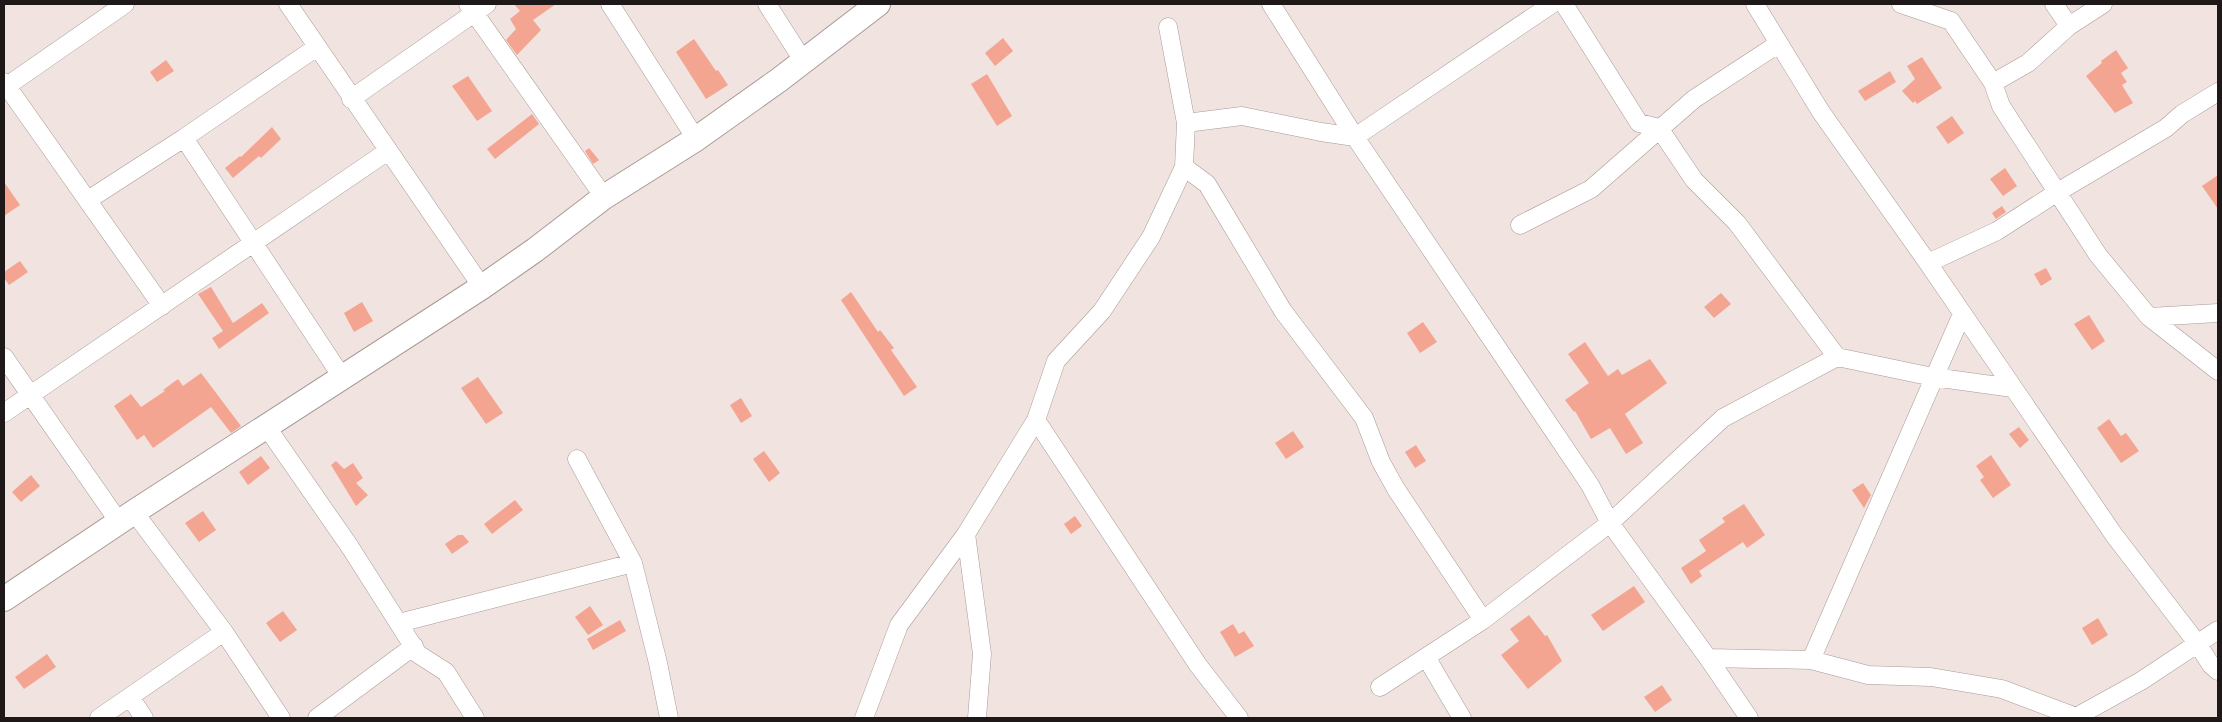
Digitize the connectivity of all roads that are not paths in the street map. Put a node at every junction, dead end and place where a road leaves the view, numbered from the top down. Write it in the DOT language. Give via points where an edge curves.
graph roads {
  1 [pos="125,4"];
  2 [pos="288,4"];
  3 [pos="610,4"];
  4 [pos="767,4"];
  5 [pos="878,4"];
  6 [pos="1271,4"];
  7 [pos="1552,4"];
  8 [pos="1564,4"];
  9 [pos="1754,4"];
  10 [pos="1901,4"];
  11 [pos="2054,4"];
  12 [pos="2103,4"];
  13 [pos="476,7"];
  14 [pos="2069,26"];
  15 [pos="1168,27"];
  16 [pos="1778,44"];
  17 [pos="317,47"];
  18 [pos="804,62"];
  19 [pos="1993,83"];
  20 [pos="5,85"];
  21 [pos="2218,92"];
  22 [pos="351,99"];
  23 [pos="1186,123"];
  24 [pos="1659,128"];
  25 [pos="1355,137"];
  26 [pos="184,138"];
  27 [pos="696,139"];
  28 [pos="388,151"];
  29 [pos="1184,167"];
  30 [pos="2056,192"];
  31 [pos="604,197"];
  32 [pos="88,200"];
  33 [pos="1520,225"];
  34 [pos="254,242"];
  35 [pos="1928,263"];
  36 [pos="482,287"];
  37 [pos="162,306"];
  38 [pos="2218,313"];
  39 [pos="1962,314"];
  40 [pos="2150,317"];
  41 [pos="4,357"];
  42 [pos="1837,357"];
  43 [pos="2218,371"];
  44 [pos="342,377"];
  45 [pos="1933,377"];
  46 [pos="2013,388"];
  47 [pos="30,395"];
  48 [pos="4,413"];
  49 [pos="1036,420"];
  50 [pos="266,426"];
  51 [pos="577,459"];
  52 [pos="127,517"];
  53 [pos="1610,523"];
  54 [pos="966,534"];
  55 [pos="632,563"];
  56 [pos="4,599"];
  57 [pos="1483,620"];
  58 [pos="399,623"];
  59 [pos="2218,630"];
  60 [pos="224,632"];
  61 [pos="2197,644"];
  62 [pos="414,646"];
  63 [pos="1426,657"];
  64 [pos="1708,658"];
  65 [pos="1811,660"];
  66 [pos="2218,671"];
  67 [pos="1380,687"];
  68 [pos="130,697"];
  69 [pos="2075,717"];
  70 [pos="99,718"];
  71 [pos="144,718"];
  72 [pos="281,718"];
  73 [pos="317,718"];
  74 [pos="475,718"];
  75 [pos="669,718"];
  76 [pos="864,718"];
  77 [pos="977,718"];
  78 [pos="1238,718"];
  79 [pos="1462,718"];
  80 [pos="1749,718"];
  1 -- 20 [label="street"];
  2 -- 17 [label="street"];
  3 -- 27 [label="street"];
  4 -- 18 [label="street"];
  5 -- 18 [label="main road"];
  6 -- 25 [label="street"];
  7 -- 25 [label="street"];
  8 -- 24 [label="street" via="1639,123"];
  9 -- 16 [label="street"];
  10 -- 19 [label="street" via="1951,21"];
  11 -- 14 [label="street"];
  12 -- 14 [label="street"];
  13 -- 22 [label="street"];
  13 -- 31 [label="street"];
  14 -- 19 [label="street" via="2028,63"];
  15 -- 23 [label="street"];
  16 -- 24 [label="street" via="1694,99"];
  16 -- 35 [label="street" via="1821,112"];
  17 -- 22 [label="street"];
  17 -- 26 [label="street"];
  18 -- 27 [label="main road"];
  19 -- 30 [label="street" via="2001,106"];
  20 -- 32 [label="street"];
  21 -- 30 [label="street" via="2166,128"];
  22 -- 28 [label="street"];
  23 -- 25 [label="street" via="1242,116"];
  23 -- 29 [label="street"];
  24 -- 33 [label="street" via="1591,189"];
  24 -- 42 [label="street" via="1694,180 1736,223"];
  25 -- 53 [label="street" via="1590,485"];
  26 -- 32 [label="street"];
  26 -- 34 [label="street"];
  27 -- 31 [label="main road"];
  28 -- 34 [label="street"];
  28 -- 36 [label="street"];
  29 -- 49 [label="street" via="1151,237 1102,312 1056,361"];
  29 -- 57 [label="street" via="1207,184 1283,311 1364,418 1381,462 1396,489"];
  30 -- 35 [label="street" via="1997,231"];
  30 -- 40 [label="street" via="2098,254"];
  31 -- 36 [label="main road"];
  32 -- 37 [label="street"];
  34 -- 37 [label="street"];
  34 -- 44 [label="street"];
  35 -- 39 [label="street"];
  36 -- 44 [label="main road"];
  37 -- 47 [label="street"];
  38 -- 40 [label="street"];
  39 -- 45 [label="street"];
  39 -- 46 [label="street"];
  40 -- 43 [label="street"];
  41 -- 47 [label="street"];
  42 -- 45 [label="street"];
  42 -- 53 [label="street" via="1723,418"];
  44 -- 50 [label="main road"];
  45 -- 46 [label="street"];
  45 -- 65 [label="street"];
  46 -- 61 [label="street" via="2114,535"];
  47 -- 48 [label="street"];
  47 -- 52 [label="street"];
  49 -- 54 [label="street"];
  49 -- 78 [label="street" via="1198,665"];
  50 -- 52 [label="main road"];
  50 -- 58 [label="street"];
  51 -- 55 [label="street"];
  52 -- 56 [label="main road"];
  52 -- 60 [label="street"];
  53 -- 57 [label="street"];
  53 -- 64 [label="street"];
  54 -- 76 [label="street" via="899,624"];
  54 -- 77 [label="street" via="982,654"];
  55 -- 58 [label="street"];
  55 -- 75 [label="street"];
  57 -- 63 [label="street"];
  58 -- 62 [label="street"];
  59 -- 61 [label="street"];
  60 -- 68 [label="street"];
  60 -- 72 [label="street"];
  61 -- 66 [label="street"];
  61 -- 69 [label="street"];
  62 -- 73 [label="street"];
  62 -- 74 [label="street" via="418,654 446,672"];
  63 -- 67 [label="street"];
  63 -- 79 [label="street"];
  64 -- 65 [label="street"];
  64 -- 80 [label="street"];
  65 -- 69 [label="street" via="1868,675 1931,677 2002,689"];
  68 -- 70 [label="street"];
  68 -- 71 [label="street"];
}
